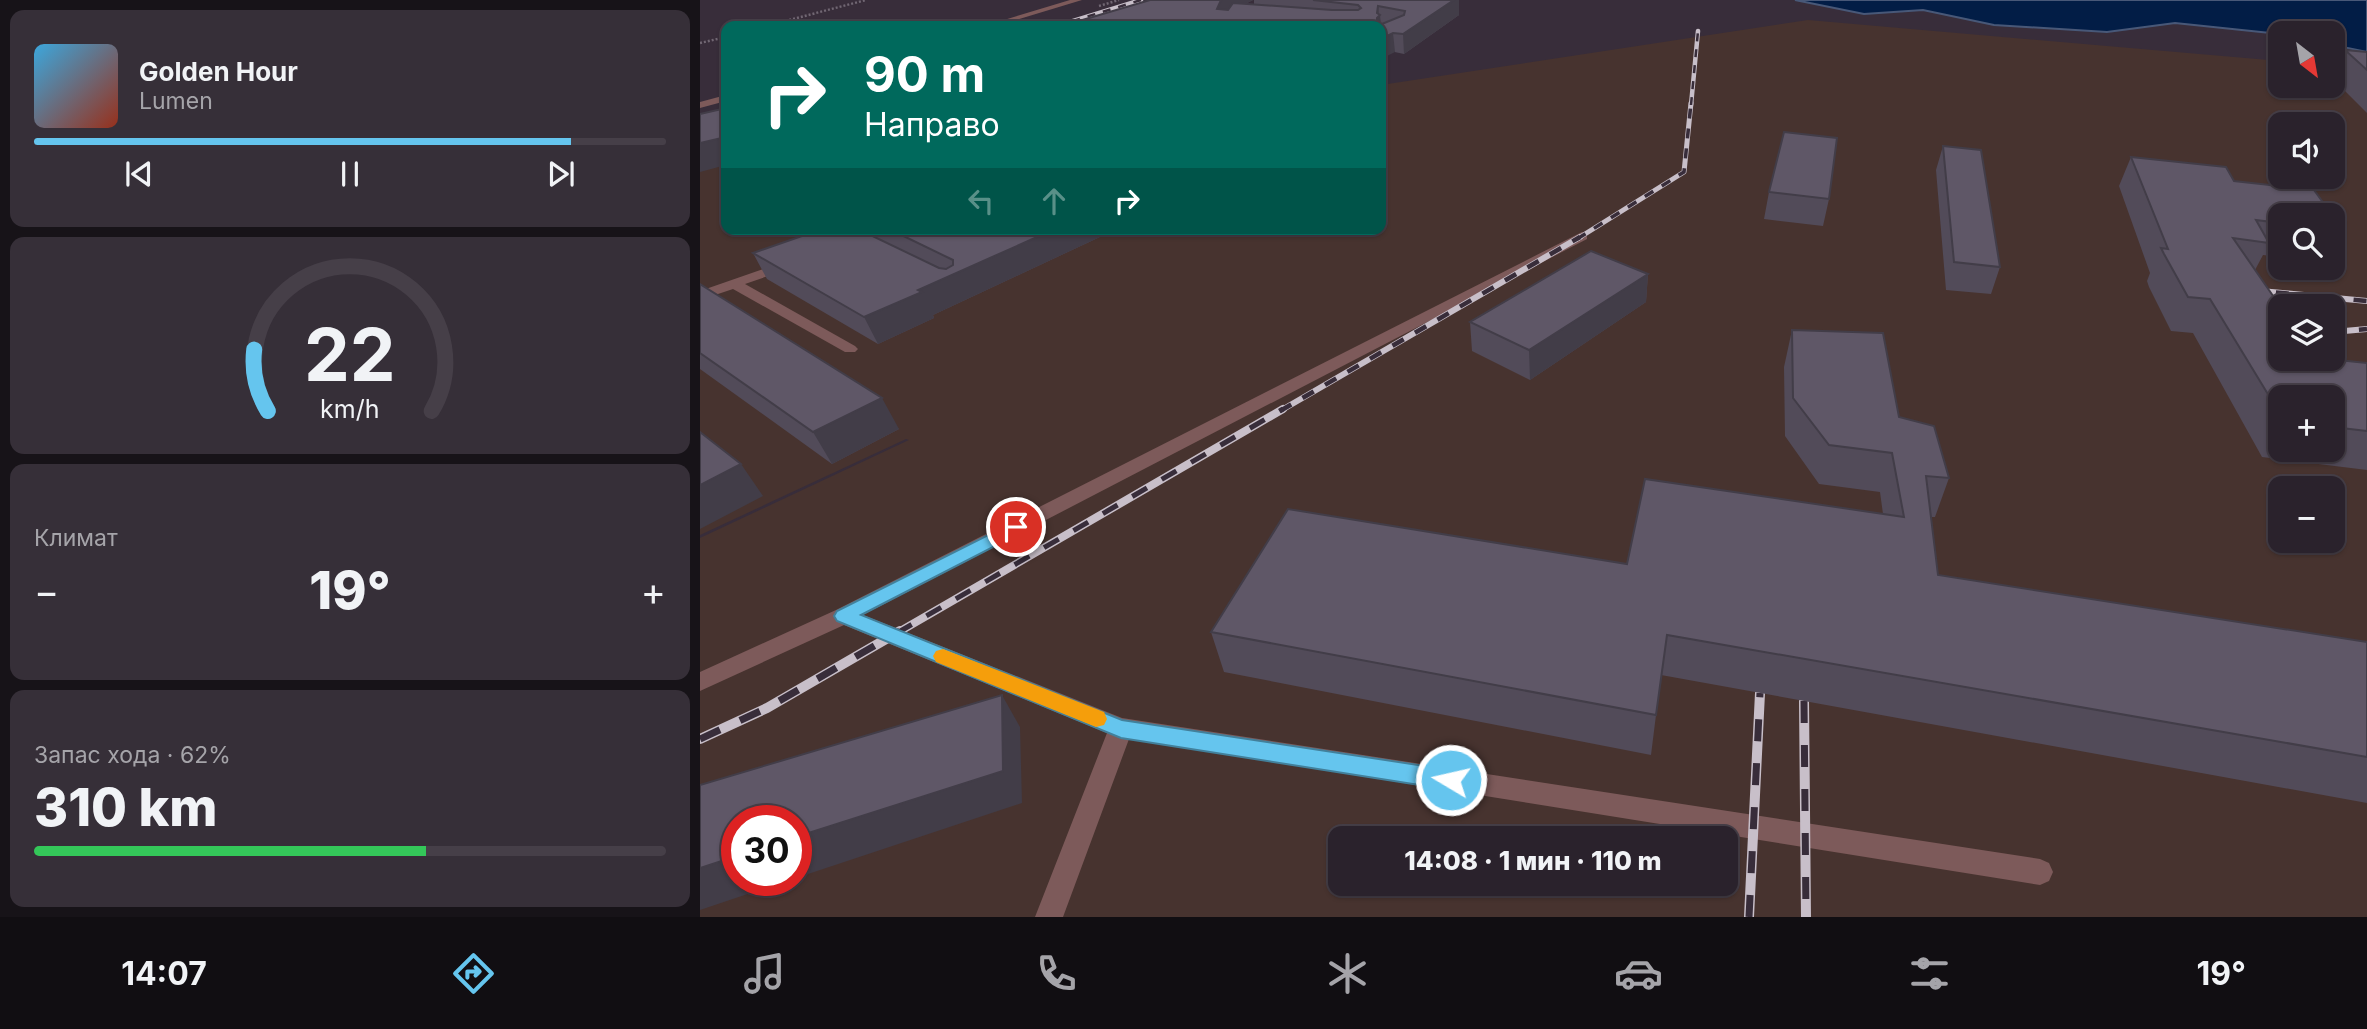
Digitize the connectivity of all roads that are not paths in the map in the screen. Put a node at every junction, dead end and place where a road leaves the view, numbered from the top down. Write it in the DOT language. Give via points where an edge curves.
graph roads {
  1 [pos="1078,0"];
  2 [pos="1005,21"];
  3 [pos="721,99"];
  4 [pos="700,105"];
  5 [pos="1582,236"];
  6 [pos="795,262"];
  7 [pos="734,284"];
  8 [pos="700,296"];
  9 [pos="850,349"];
  10 [pos="843,616"];
  11 [pos="700,682"];
  12 [pos="1121,729"];
  13 [pos="2040,872"];
  14 [pos="1049,917"];
  1 -- 2 [label="street"];
  3 -- 4 [label="street"];
  5 -- 10 [label="street"];
  6 -- 7 [label="street"];
  7 -- 8 [label="street"];
  7 -- 9 [label="street"];
  10 -- 11 [label="street"];
  10 -- 12 [label="street"];
  12 -- 13 [label="street"];
  12 -- 14 [label="street"];
}
